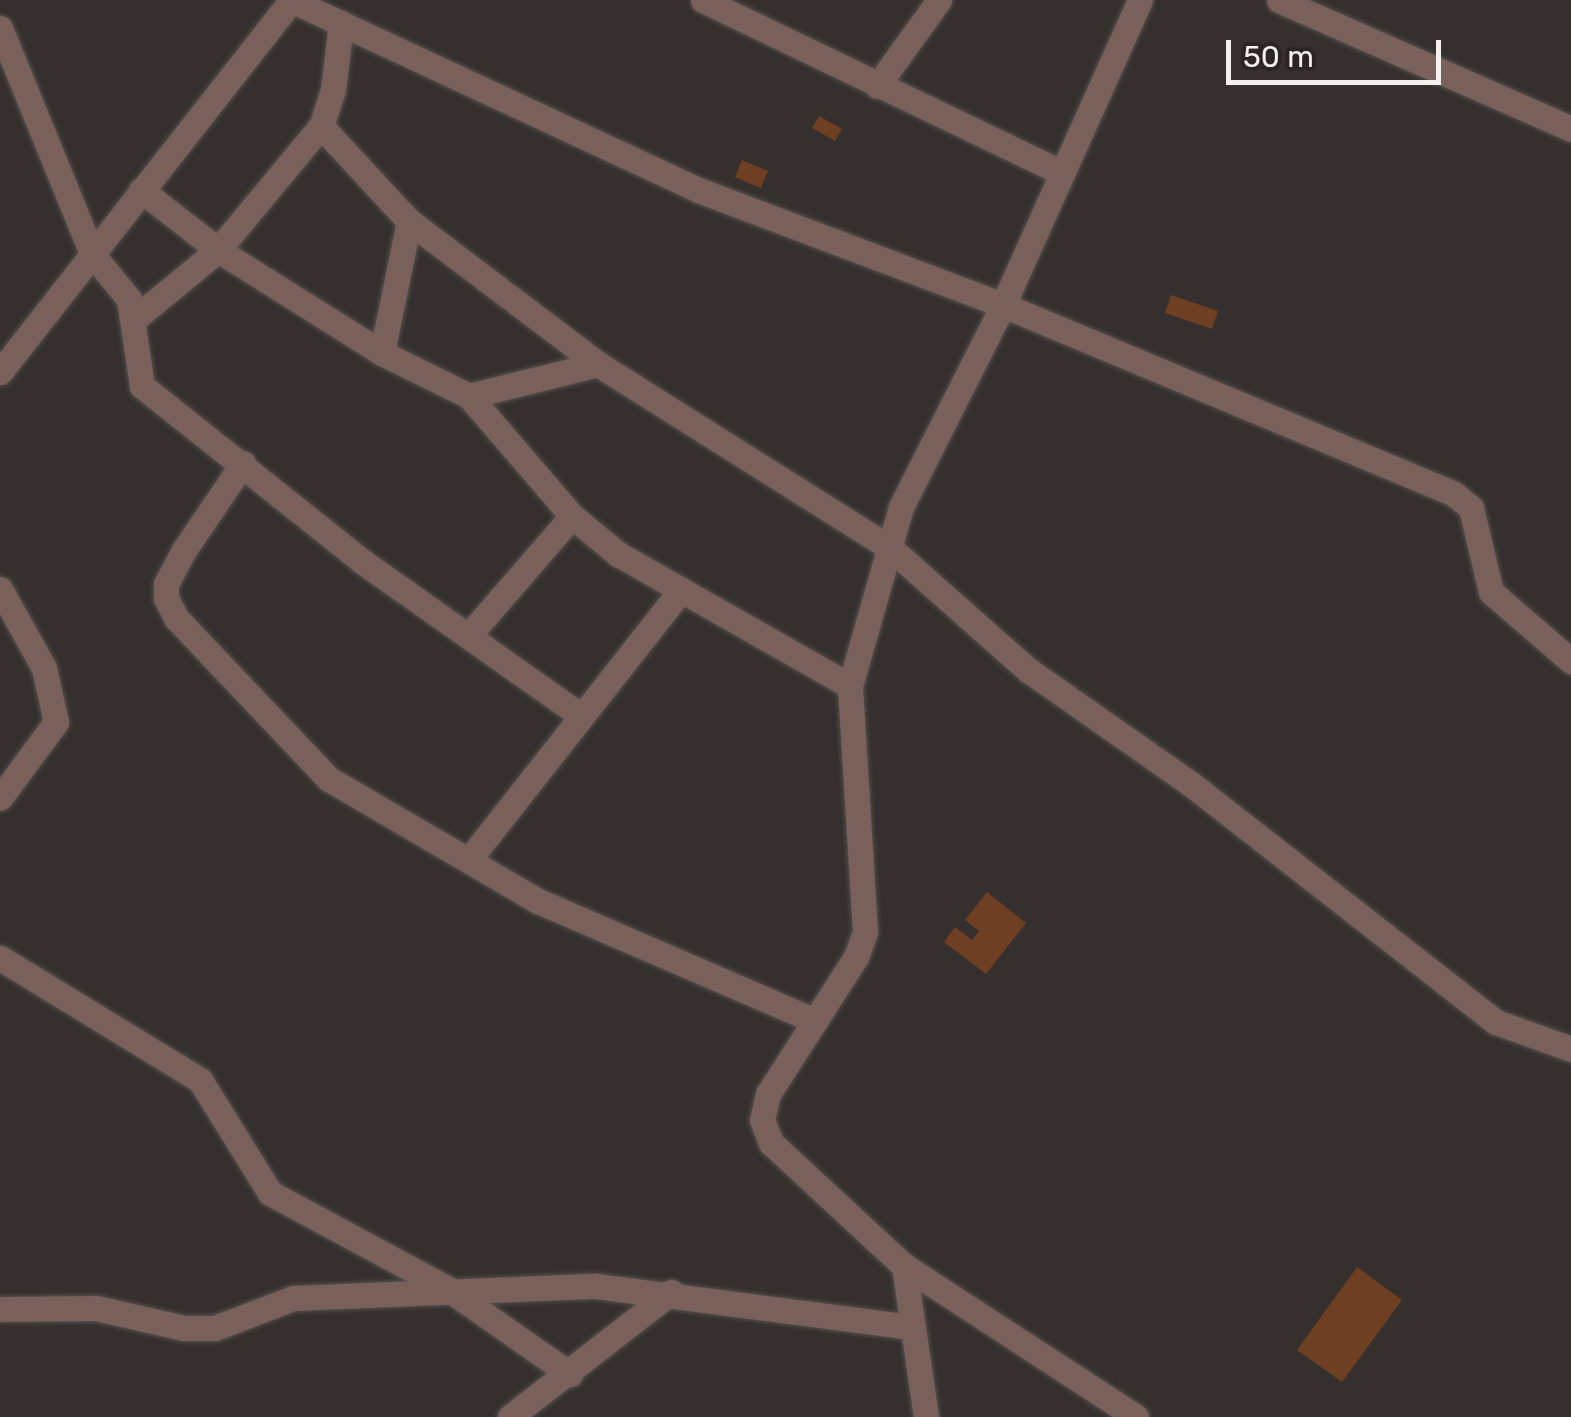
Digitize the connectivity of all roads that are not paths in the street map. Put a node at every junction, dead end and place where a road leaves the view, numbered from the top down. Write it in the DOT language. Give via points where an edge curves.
graph roads {
  1 [pos="292,0"];
  2 [pos="703,0"];
  3 [pos="938,0"];
  4 [pos="1140,0"];
  5 [pos="1278,0"];
  6 [pos="340,24"];
  7 [pos="0,28"];
  8 [pos="878,86"];
  9 [pos="320,126"];
  10 [pos="1571,129"];
  11 [pos="1063,174"];
  12 [pos="141,190"];
  13 [pos="408,221"];
  14 [pos="218,250"];
  15 [pos="92,254"];
  16 [pos="1003,305"];
  17 [pos="133,320"];
  18 [pos="382,353"];
  19 [pos="598,364"];
  20 [pos="0,372"];
  21 [pos="469,396"];
  22 [pos="243,463"];
  23 [pos="572,516"];
  24 [pos="889,547"];
  25 [pos="0,589"];
  26 [pos="680,590"];
  27 [pos="469,635"];
  28 [pos="1571,661"];
  29 [pos="850,686"];
  30 [pos="581,716"];
  31 [pos="0,798"];
  32 [pos="470,857"];
  33 [pos="0,958"];
  34 [pos="815,1021"];
  35 [pos="1571,1049"];
  36 [pos="904,1266"];
  37 [pos="448,1289"];
  38 [pos="671,1292"];
  39 [pos="0,1309"];
  40 [pos="912,1326"];
  41 [pos="570,1374"];
  42 [pos="510,1417"];
  43 [pos="926,1417"];
  44 [pos="1136,1417"];
  1 -- 6 [label="street"];
  1 -- 12 [label="street"];
  2 -- 8 [label="street"];
  3 -- 8 [label="street"];
  4 -- 11 [label="street"];
  5 -- 10 [label="street"];
  6 -- 9 [label="street" via="333,90"];
  6 -- 16 [label="street" via="700,191"];
  7 -- 15 [label="street"];
  8 -- 11 [label="street"];
  9 -- 13 [label="street"];
  9 -- 14 [label="street"];
  11 -- 16 [label="street"];
  12 -- 14 [label="street"];
  12 -- 15 [label="street"];
  13 -- 18 [label="street"];
  13 -- 19 [label="street"];
  14 -- 17 [label="street"];
  14 -- 18 [label="street"];
  15 -- 17 [label="street" via="129,299"];
  15 -- 20 [label="street"];
  16 -- 24 [label="street" via="935,432"];
  16 -- 28 [label="street" via="1468,502 1491,592"];
  17 -- 22 [label="street" via="142,386"];
  18 -- 21 [label="street"];
  19 -- 21 [label="street"];
  19 -- 24 [label="street"];
  21 -- 23 [label="street"];
  22 -- 27 [label="street" via="364,562"];
  22 -- 32 [label="street" via="166,584 176,618 329,779"];
  23 -- 26 [label="street" via="618,554"];
  23 -- 27 [label="street"];
  24 -- 29 [label="street"];
  24 -- 35 [label="street" via="1028,670 1191,784 1418,965 1496,1022"];
  25 -- 31 [label="street" via="44,668 56,722"];
  26 -- 29 [label="street"];
  26 -- 30 [label="street"];
  27 -- 30 [label="street"];
  29 -- 34 [label="street" via="865,932"];
  30 -- 32 [label="street"];
  32 -- 34 [label="street" via="538,902"];
  33 -- 37 [label="street" via="200,1080 270,1193"];
  34 -- 36 [label="street" via="768,1094 762,1120 771,1143"];
  36 -- 40 [label="street"];
  36 -- 44 [label="street"];
  37 -- 38 [label="street"];
  37 -- 39 [label="street" via="293,1298 215,1328 96,1308"];
  37 -- 41 [label="street"];
  38 -- 40 [label="street"];
  38 -- 41 [label="street"];
  40 -- 43 [label="street"];
  41 -- 42 [label="street"];
}
